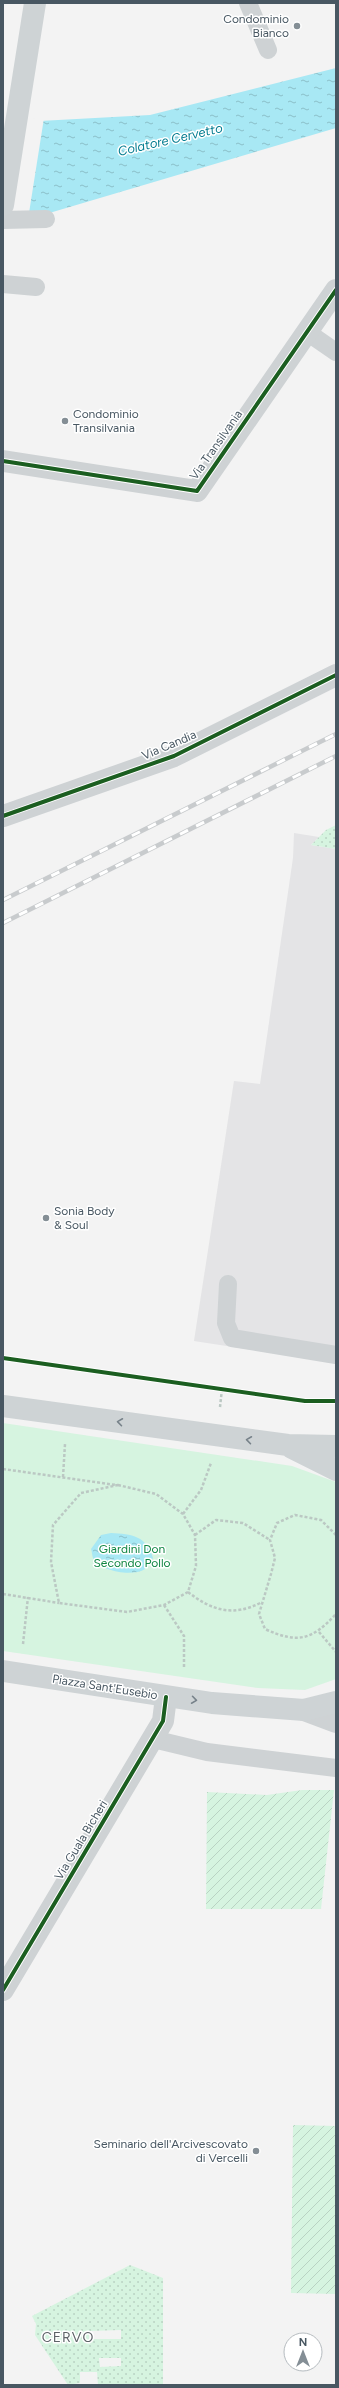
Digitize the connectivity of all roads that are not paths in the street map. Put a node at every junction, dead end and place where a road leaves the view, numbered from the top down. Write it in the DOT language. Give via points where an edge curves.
graph roads {
  1 [pos="35,3"];
  2 [pos="248,3"];
  3 [pos="268,50"];
  4 [pos="3,205"];
  5 [pos="46,219"];
  6 [pos="3,220"];
  7 [pos="3,284"];
  8 [pos="36,287"];
  9 [pos="336,290"];
  10 [pos="307,332"];
  11 [pos="336,352"];
  12 [pos="3,461"];
  13 [pos="336,675"];
  14 [pos="3,816"];
  15 [pos="228,1284"];
  16 [pos="336,1355"];
  17 [pos="3,1406"];
  18 [pos="288,1446"];
  19 [pos="336,1446"];
  20 [pos="336,1470"];
  21 [pos="3,1670"];
  22 [pos="166,1697"];
  23 [pos="336,1718"];
  24 [pos="153,1739"];
  25 [pos="336,1768"];
  26 [pos="3,1990"];
  1 -- 4 [label="main road"];
  2 -- 3 [label="lane"];
  5 -- 6 [label="lane"];
  7 -- 8 [label="lane"];
  9 -- 10 [label="street, Via Transilvania"];
  10 -- 11 [label="lane"];
  10 -- 12 [label="street, Via Transilvania" via="197,491"];
  13 -- 14 [label="street, Via Candia" via="174,756"];
  15 -- 16 [label="lane" via="226,1323 232,1338"];
  18 -- 17 [label="main road, one-way"];
  18 -- 19 [label="main road"];
  18 -- 20 [label="main road"];
  21 -- 22 [label="main road, Piazza Sant'Eusebio"];
  22 -- 23 [label="main road, Piazza Sant'Eusebio, one-way" via="304,1710"];
  22 -- 24 [label="street, Via Guala Bicheri" via="163,1721"];
  24 -- 25 [label="lane" via="207,1752"];
  24 -- 26 [label="street, Via Guala Bicheri"];
}
